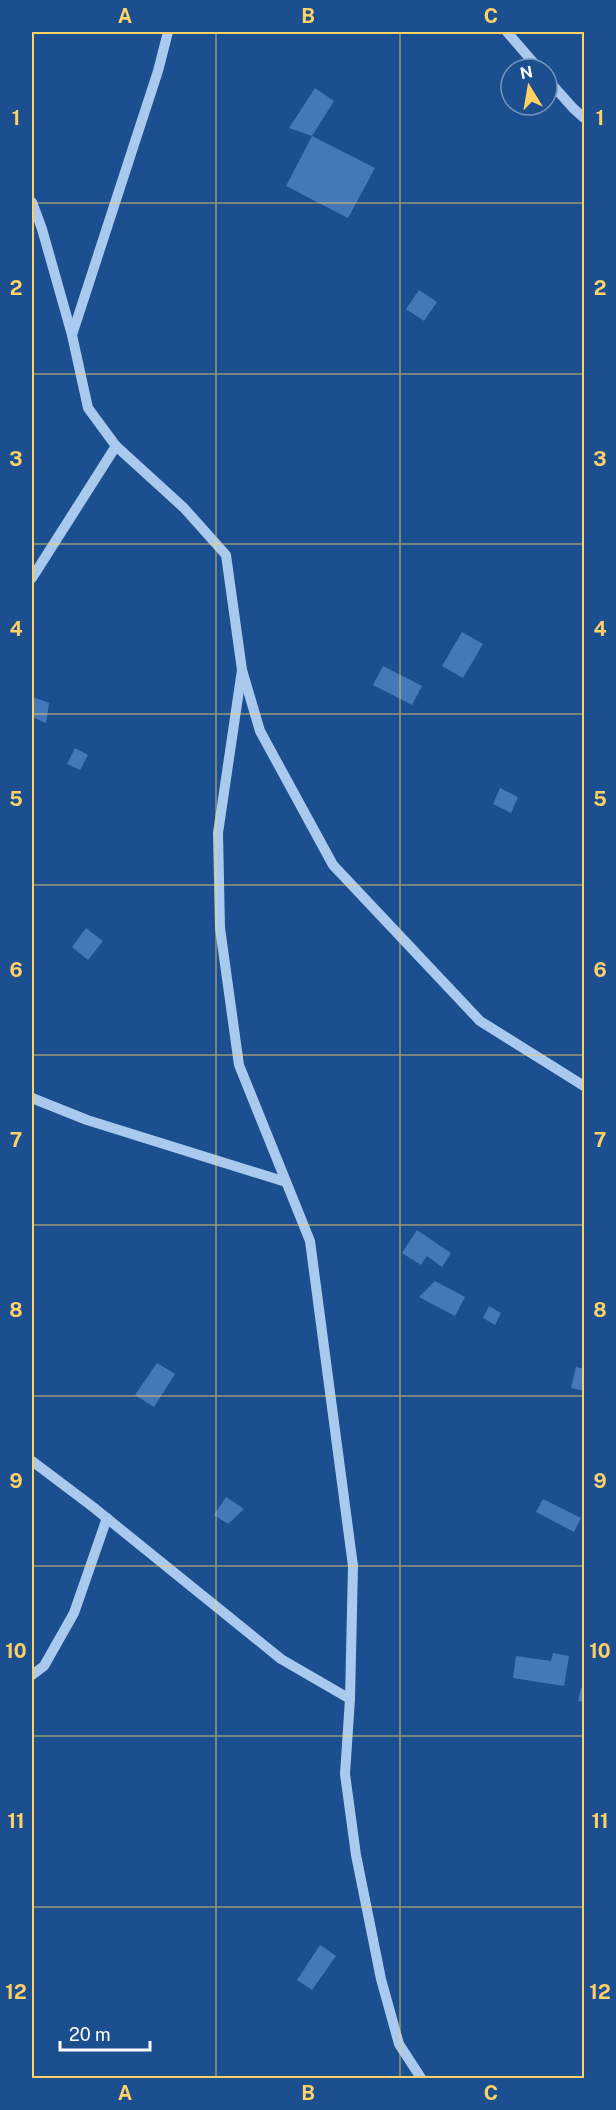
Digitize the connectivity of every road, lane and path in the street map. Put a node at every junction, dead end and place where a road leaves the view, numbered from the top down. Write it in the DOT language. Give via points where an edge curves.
graph roads {
  1 [pos="168,32"];
  2 [pos="507,32"];
  3 [pos="529,57"];
  4 [pos="559,92"];
  5 [pos="585,118"];
  6 [pos="32,202"];
  7 [pos="72,335"];
  8 [pos="116,446"];
  9 [pos="32,578"];
  10 [pos="243,670"];
  11 [pos="585,1086"];
  12 [pos="32,1098"];
  13 [pos="286,1182"];
  14 [pos="32,1461"];
  15 [pos="107,1518"];
  16 [pos="32,1675"];
  17 [pos="350,1699"];
  18 [pos="421,2079"];
  1 -- 7 [label="street"];
  2 -- 3 [label="street"];
  4 -- 5 [label="street"];
  6 -- 7 [label="street"];
  7 -- 8 [label="street" via="88,408"];
  8 -- 9 [label="street"];
  8 -- 10 [label="street" via="184,508 226,555"];
  10 -- 11 [label="street" via="260,731 333,865 480,1021"];
  10 -- 13 [label="street" via="218,833 220,928 239,1065"];
  12 -- 13 [label="street" via="87,1120"];
  13 -- 17 [label="street" via="310,1241 353,1566"];
  14 -- 15 [label="street"];
  15 -- 16 [label="street" via="74,1613 44,1666"];
  15 -- 17 [label="street" via="281,1659"];
  17 -- 18 [label="street" via="345,1774 356,1855 381,1979 399,2044"];
}
